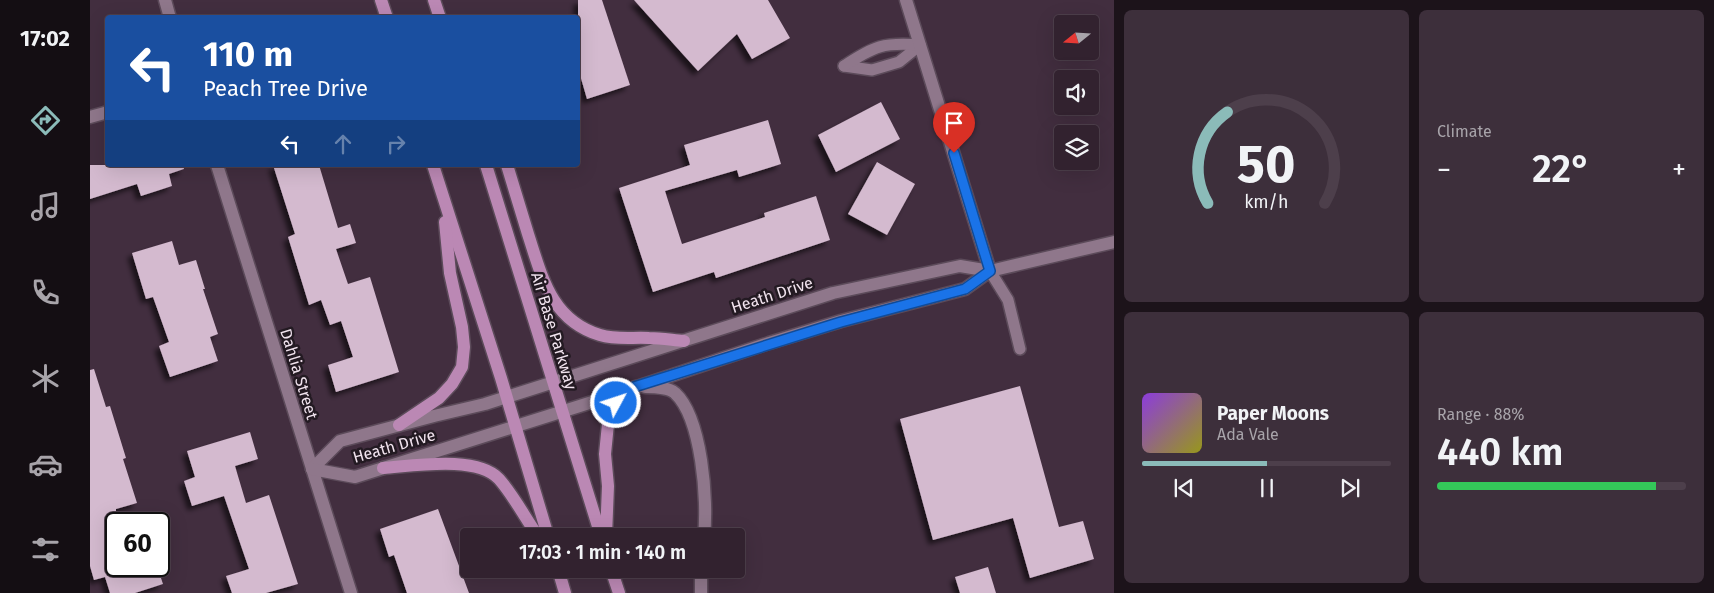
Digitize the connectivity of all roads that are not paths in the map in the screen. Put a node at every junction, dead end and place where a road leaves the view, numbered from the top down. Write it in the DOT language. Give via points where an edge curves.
graph roads {
  1 [pos="165,0"];
  2 [pos="381,0"];
  3 [pos="434,0"];
  4 [pos="906,0"];
  5 [pos="169,15"];
  6 [pos="385,15"];
  7 [pos="439,15"];
  8 [pos="920,45"];
  9 [pos="105,113"];
  10 [pos="90,117"];
  11 [pos="218,167"];
  12 [pos="434,167"];
  13 [pos="487,167"];
  14 [pos="508,167"];
  15 [pos="443,197"];
  16 [pos="1114,242"];
  17 [pos="990,271"];
  18 [pos="684,341"];
  19 [pos="1020,349"];
  20 [pos="553,383"];
  21 [pos="634,387"];
  22 [pos="506,397"];
  23 [pos="562,411"];
  24 [pos="399,425"];
  25 [pos="515,426"];
  26 [pos="383,468"];
  27 [pos="312,469"];
  28 [pos="533,528"];
  29 [pos="546,528"];
  30 [pos="599,528"];
  31 [pos="606,528"];
  32 [pos="704,528"];
  33 [pos="561,578"];
  34 [pos="615,578"];
  35 [pos="701,578"];
  36 [pos="351,593"];
  37 [pos="566,593"];
  38 [pos="619,593"];
  39 [pos="701,593"];
  1 -- 5 [label="street"];
  2 -- 6 [label="main road"];
  3 -- 7 [label="main road"];
  4 -- 8 [label="street"];
  8 -- 8 [label="lane" via="893,43 866,51 844,66 872,70 899,62"];
  8 -- 17 [label="street"];
  9 -- 10 [label="street"];
  11 -- 27 [label="street, Dahlia Street"];
  12 -- 15 [label="main road"];
  13 -- 20 [label="main road, Air Base Parkway"];
  14 -- 18 [label="main road" via="544,282 554,301 569,318 601,336"];
  15 -- 22 [label="main road"];
  15 -- 24 [label="main road" via="450,272 462,327 462,367 439,398"];
  16 -- 17 [label="street, Heath Drive"];
  17 -- 18 [label="street, Heath Drive" via="960,266 833,293"];
  17 -- 19 [label="lane" via="1008,300"];
  17 -- 21 [label="street, Heath Drive" via="965,289 841,322"];
  18 -- 20 [label="street, Heath Drive"];
  20 -- 22 [label="street, Heath Drive"];
  20 -- 23 [label="main road, Air Base Parkway"];
  21 -- 23 [label="street, Heath Drive"];
  21 -- 31 [label="main road" via="616,403 608,424"];
  21 -- 32 [label="street" via="657,387 674,392 688,411 704,484"];
  22 -- 24 [label="street, Heath Drive"];
  22 -- 25 [label="main road"];
  23 -- 25 [label="street, Heath Drive"];
  23 -- 30 [label="main road, Air Base Parkway"];
  24 -- 27 [label="street, Heath Drive" via="340,442"];
  25 -- 26 [label="street, Heath Drive"];
  25 -- 29 [label="main road"];
  26 -- 27 [label="street, Heath Drive" via="355,477"];
  26 -- 28 [label="main road" via="457,464 479,467 497,477"];
  27 -- 36 [label="street, Dahlia Street"];
  33 -- 37 [label="main road"];
  34 -- 38 [label="main road"];
  35 -- 39 [label="street"];
}
